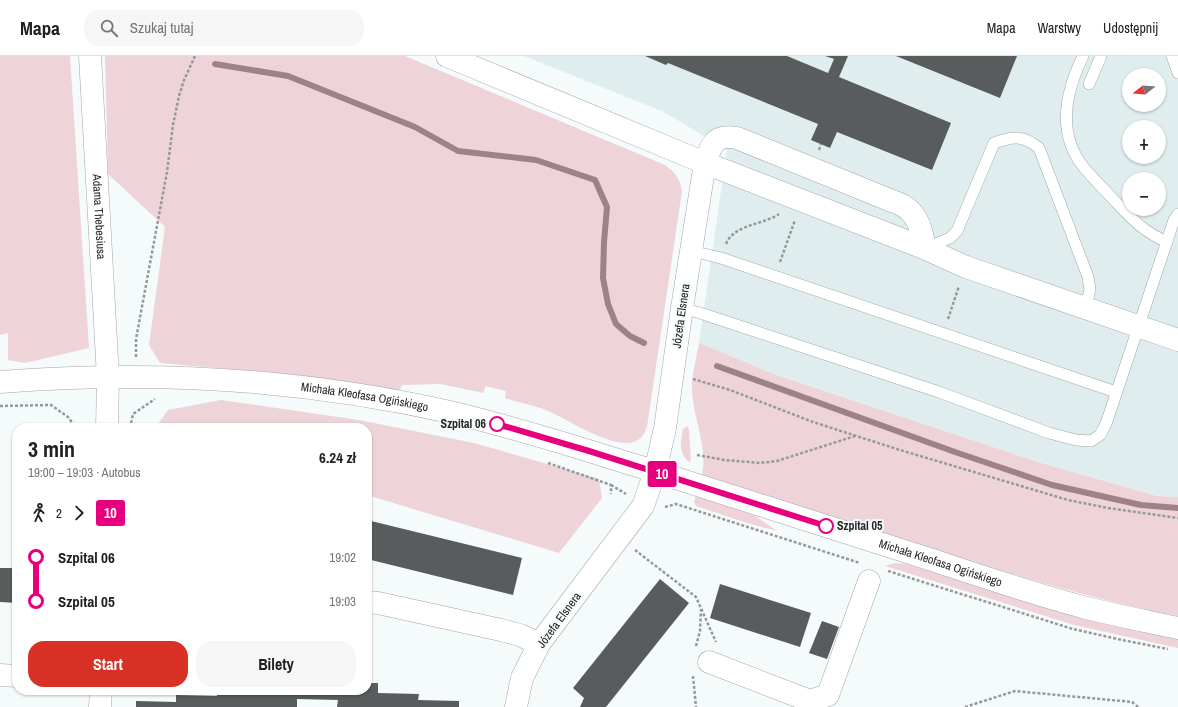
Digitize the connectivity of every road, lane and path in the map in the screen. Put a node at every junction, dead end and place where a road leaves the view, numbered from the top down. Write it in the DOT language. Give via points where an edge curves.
graph roads {
  1 [pos="90,56"];
  2 [pos="195,56"];
  3 [pos="447,56"];
  4 [pos="1083,56"];
  5 [pos="1101,56"];
  6 [pos="1172,56"];
  7 [pos="1178,73"];
  8 [pos="1089,84"];
  9 [pos="705,163"];
  10 [pos="798,199"];
  11 [pos="1178,214"];
  12 [pos="1167,242"];
  13 [pos="924,248"];
  14 [pos="724,250"];
  15 [pos="691,251"];
  16 [pos="966,267"];
  17 [pos="682,308"];
  18 [pos="1085,308"];
  19 [pos="1139,327"];
  20 [pos="943,333"];
  21 [pos="1178,340"];
  22 [pos="135,362"];
  23 [pos="108,377"];
  24 [pos="688,378"];
  25 [pos="0,382"];
  26 [pos="1116,392"];
  27 [pos="156,398"];
  28 [pos="0,406"];
  29 [pos="72,423"];
  30 [pos="107,423"];
  31 [pos="131,423"];
  32 [pos="856,435"];
  33 [pos="697,455"];
  34 [pos="544,461"];
  35 [pos="655,472"];
  36 [pos="611,494"];
  37 [pos="662,510"];
  38 [pos="1178,518"];
  39 [pos="632,548"];
  40 [pos="868,573"];
  41 [pos="372,602"];
  42 [pos="1178,628"];
  43 [pos="539,644"];
  44 [pos="713,653"];
  45 [pos="0,675"];
  46 [pos="12,676"];
  47 [pos="100,695"];
  48 [pos="100,707"];
  49 [pos="516,707"];
  50 [pos="965,707"];
  51 [pos="1138,707"];
  1 -- 23 [label="street, Adama Thebesiusa"];
  2 -- 22 [label="path" via="184,80 173,125 167,172 136,340"];
  3 -- 9 [label="street"];
  4 -- 12 [label="lane" via="1068,98 1066,114 1072,149 1082,166 1138,226"];
  5 -- 8 [label="lane"];
  6 -- 7 [label="lane"];
  9 -- 10 [label="street"];
  9 -- 13 [label="street, Józefa Elsnera" via="711,147 718,139 727,136 737,138 909,210 924,236"];
  9 -- 15 [label="street, Józefa Elsnera"];
  10 -- 13 [label="street"];
  10 -- 14 [label="path" via="778,216 742,229 728,238"];
  11 -- 12 [label="lane"];
  12 -- 19 [label="lane"];
  13 -- 16 [label="street"];
  13 -- 18 [label="lane" via="950,238 957,231 994,143 1009,138 1030,140 1039,148 1088,277 1090,290"];
  15 -- 17 [label="street, Józefa Elsnera"];
  15 -- 20 [label="lane" via="721,258"];
  16 -- 18 [label="street"];
  16 -- 20 [label="path"];
  17 -- 26 [label="lane" via="1076,440 1091,441 1100,435"];
  17 -- 35 [label="street, Józefa Elsnera" via="665,428"];
  18 -- 19 [label="street"];
  19 -- 21 [label="street"];
  19 -- 26 [label="lane"];
  20 -- 26 [label="lane"];
  23 -- 25 [label="street, Michała Kleofasa Ogińskiego"];
  23 -- 30 [label="street, Adama Thebesiusa"];
  23 -- 35 [label="street, Michała Kleofasa Ogińskiego" via="217,378 295,385 372,397 455,413 524,431"];
  24 -- 32 [label="path" via="730,390 813,422"];
  27 -- 31 [label="path" via="133,414"];
  28 -- 29 [label="path" via="51,405"];
  32 -- 33 [label="path" via="777,462 725,460"];
  32 -- 38 [label="path" via="1068,500 1114,510"];
  34 -- 36 [label="path" via="611,485"];
  35 -- 42 [label="street, Michała Kleofasa Ogińskiego" via="1081,606"];
  35 -- 43 [label="street, Józefa Elsnera" via="642,506"];
  37 -- 40 [label="path" via="676,504"];
  39 -- 44 [label="path" via="696,597"];
  40 -- 44 [label="street" via="828,695 810,701"];
  41 -- 43 [label="street" via="501,630"];
  43 -- 49 [label="street, Józefa Elsnera" via="522,678"];
  45 -- 46 [label="street"];
  47 -- 48 [label="street"];
  50 -- 51 [label="path" via="1015,691 1132,702"];
}
